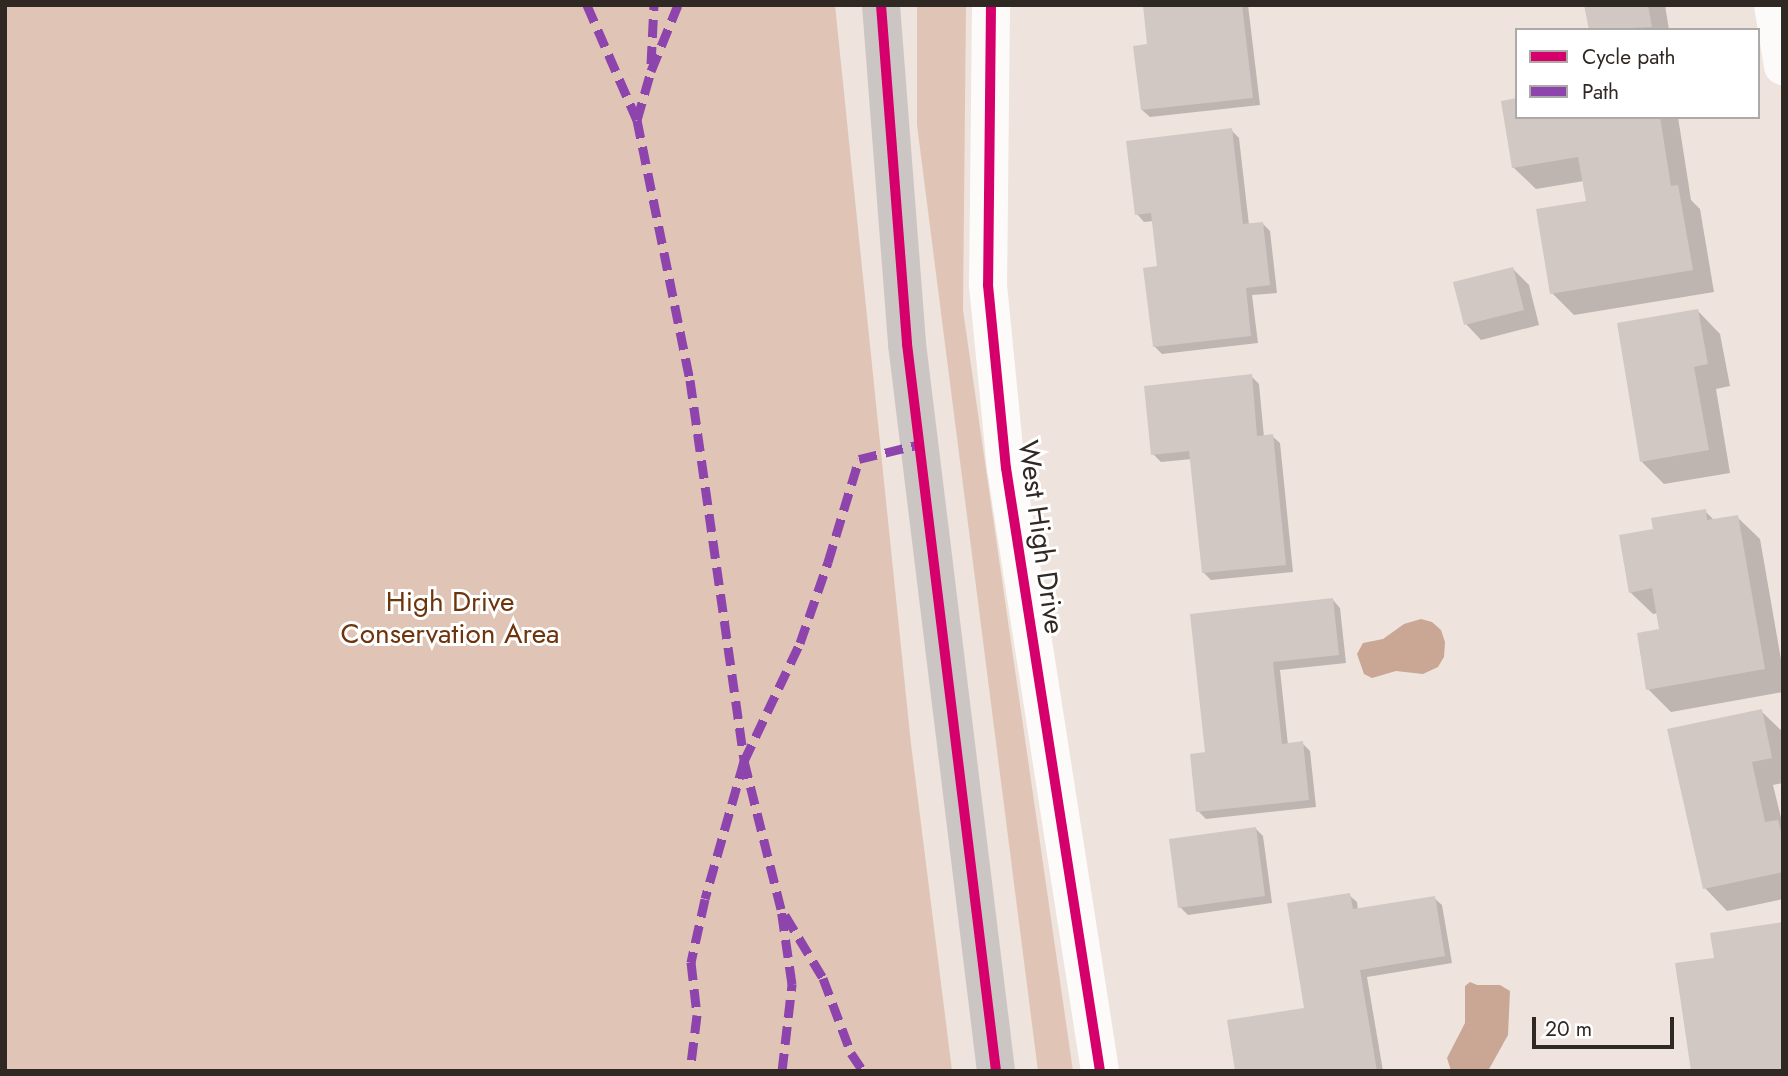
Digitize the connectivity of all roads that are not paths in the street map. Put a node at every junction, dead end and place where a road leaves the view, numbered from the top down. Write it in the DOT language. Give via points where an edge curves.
graph roads {
  1 [pos="881,5"];
  2 [pos="991,5"];
  3 [pos="1773,5"];
  4 [pos="1783,66"];
  5 [pos="996,1071"];
  6 [pos="1100,1071"];
  1 -- 5 [label="main road" via="907,344"];
  2 -- 6 [label="street, West High Drive" via="988,285 1006,468"];
  3 -- 4 [label="street"];
}
